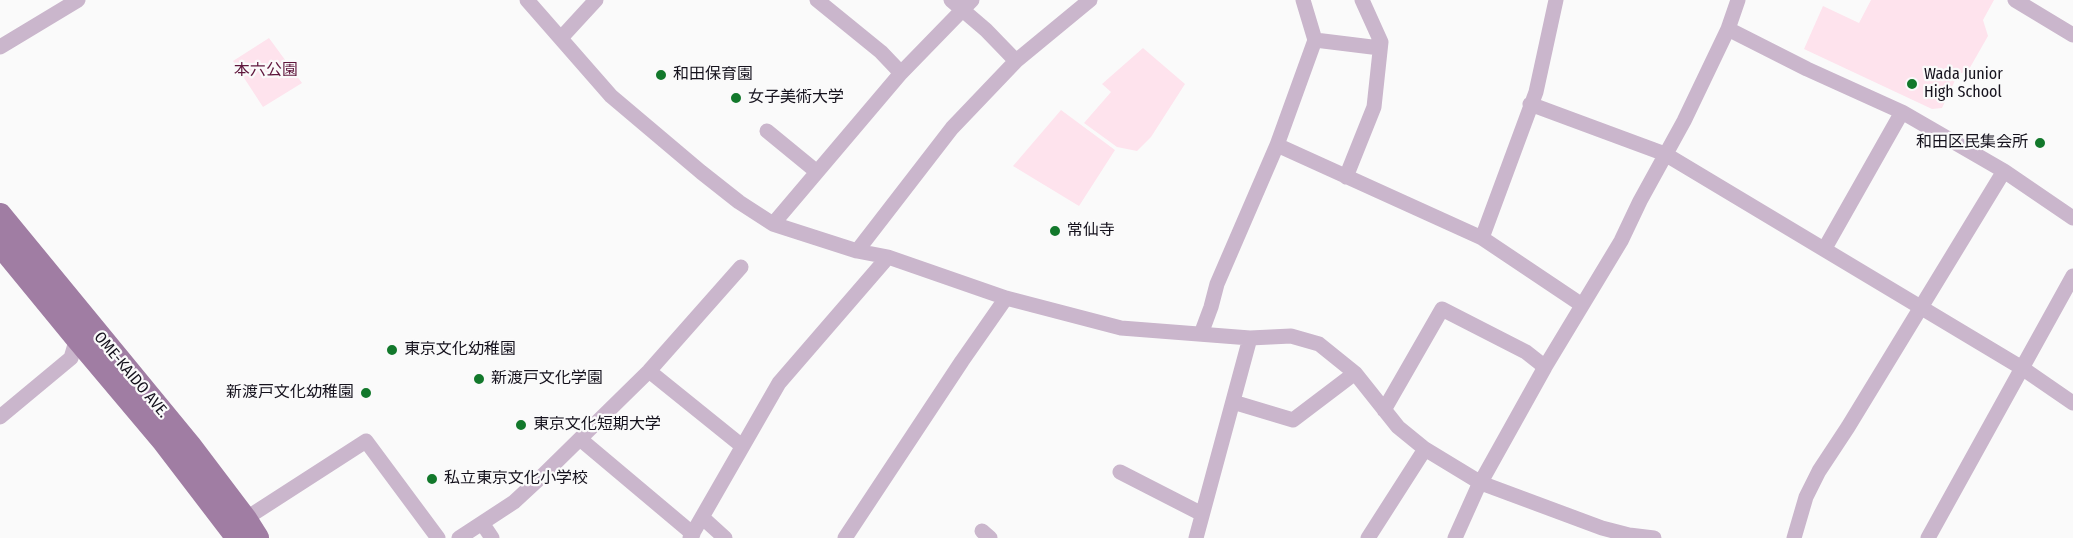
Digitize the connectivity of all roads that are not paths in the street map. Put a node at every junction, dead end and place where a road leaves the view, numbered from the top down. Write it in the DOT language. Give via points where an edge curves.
graph roads {
  1 [pos="78,0"];
  2 [pos="527,0"];
  3 [pos="596,0"];
  4 [pos="817,0"];
  5 [pos="1090,0"];
  6 [pos="1303,0"];
  7 [pos="1362,0"];
  8 [pos="1557,0"];
  9 [pos="1737,0"];
  10 [pos="2015,0"];
  11 [pos="961,3"];
  12 [pos="1728,29"];
  13 [pos="2073,35"];
  14 [pos="561,38"];
  15 [pos="1315,40"];
  16 [pos="0,47"];
  17 [pos="1380,48"];
  18 [pos="1016,61"];
  19 [pos="901,73"];
  20 [pos="1530,104"];
  21 [pos="1902,112"];
  22 [pos="767,131"];
  23 [pos="1276,145"];
  24 [pos="1665,154"];
  25 [pos="2004,171"];
  26 [pos="817,172"];
  27 [pos="1346,177"];
  28 [pos="0,215"];
  29 [pos="2073,218"];
  30 [pos="773,224"];
  31 [pos="1482,238"];
  32 [pos="0,244"];
  33 [pos="1825,248"];
  34 [pos="857,250"];
  35 [pos="888,257"];
  36 [pos="741,267"];
  37 [pos="2073,276"];
  38 [pos="1006,298"];
  39 [pos="1582,305"];
  40 [pos="1921,307"];
  41 [pos="1201,334"];
  42 [pos="76,338"];
  43 [pos="1250,338"];
  44 [pos="1545,367"];
  45 [pos="2022,368"];
  46 [pos="650,371"];
  47 [pos="1355,373"];
  48 [pos="1233,402"];
  49 [pos="2073,403"];
  50 [pos="1384,410"];
  51 [pos="0,417"];
  52 [pos="580,439"];
  53 [pos="742,446"];
  54 [pos="1425,449"];
  55 [pos="1120,472"];
  56 [pos="1481,483"];
  57 [pos="1202,514"];
  58 [pos="703,518"];
  59 [pos="482,523"];
  60 [pos="247,532"];
  61 [pos="692,536"];
  62 [pos="438,538"];
  63 [pos="459,538"];
  64 [pos="492,538"];
  65 [pos="725,538"];
  66 [pos="845,538"];
  67 [pos="1196,538"];
  68 [pos="1368,538"];
  69 [pos="1455,538"];
  70 [pos="1654,538"];
  71 [pos="1794,538"];
  72 [pos="1928,538"];
  1 -- 16 [label="street"];
  2 -- 14 [label="street"];
  3 -- 14 [label="street"];
  4 -- 19 [label="street"];
  5 -- 18 [label="street"];
  6 -- 15 [label="street"];
  7 -- 17 [label="street" via="1382,42"];
  8 -- 20 [label="street"];
  9 -- 12 [label="street"];
  10 -- 13 [label="street"];
  11 -- 18 [label="street"];
  11 -- 19 [label="street"];
  12 -- 21 [label="street"];
  12 -- 24 [label="street"];
  14 -- 30 [label="street" via="611,96 701,172"];
  15 -- 17 [label="street"];
  15 -- 23 [label="street"];
  17 -- 27 [label="street" via="1374,106"];
  18 -- 34 [label="street" via="952,128"];
  19 -- 26 [label="street"];
  20 -- 24 [label="street"];
  20 -- 31 [label="street"];
  21 -- 25 [label="street"];
  21 -- 33 [label="street"];
  22 -- 26 [label="street"];
  23 -- 27 [label="street"];
  23 -- 41 [label="street" via="1217,284"];
  24 -- 33 [label="street"];
  24 -- 39 [label="street" via="1622,241"];
  25 -- 29 [label="street"];
  25 -- 40 [label="street"];
  26 -- 30 [label="street"];
  27 -- 31 [label="street"];
  28 -- 60 [label="main road, OME-KAIDO AVE." via="189,445"];
  30 -- 34 [label="street"];
  31 -- 39 [label="street"];
  32 -- 42 [label="main road, OME-KAIDO AVE."];
  33 -- 40 [label="street"];
  34 -- 35 [label="street"];
  35 -- 38 [label="street"];
  35 -- 53 [label="street" via="779,383"];
  36 -- 46 [label="street"];
  37 -- 45 [label="street"];
  38 -- 41 [label="street" via="1121,328"];
  38 -- 66 [label="street"];
  39 -- 44 [label="street"];
  40 -- 45 [label="street"];
  40 -- 71 [label="street" via="1819,471 1806,497"];
  41 -- 43 [label="street"];
  42 -- 51 [label="street" via="71,358"];
  42 -- 60 [label="main road, OME-KAIDO AVE."];
  43 -- 47 [label="street" via="1291,336 1319,344"];
  43 -- 48 [label="street"];
  44 -- 50 [label="street" via="1526,352 1442,309"];
  44 -- 56 [label="street"];
  45 -- 49 [label="street"];
  45 -- 72 [label="street"];
  46 -- 52 [label="street"];
  46 -- 53 [label="street"];
  47 -- 48 [label="street" via="1293,420"];
  47 -- 50 [label="street"];
  48 -- 57 [label="street"];
  50 -- 54 [label="street"];
  52 -- 59 [label="street" via="514,502"];
  52 -- 61 [label="street"];
  53 -- 58 [label="street"];
  54 -- 56 [label="street"];
  54 -- 68 [label="street"];
  55 -- 57 [label="street"];
  56 -- 69 [label="street"];
  56 -- 70 [label="street" via="1602,528"];
  57 -- 67 [label="street"];
  58 -- 61 [label="street"];
  58 -- 65 [label="street"];
  59 -- 63 [label="street"];
  59 -- 64 [label="street"];
  60 -- 62 [label="street" via="366,441"];
}
